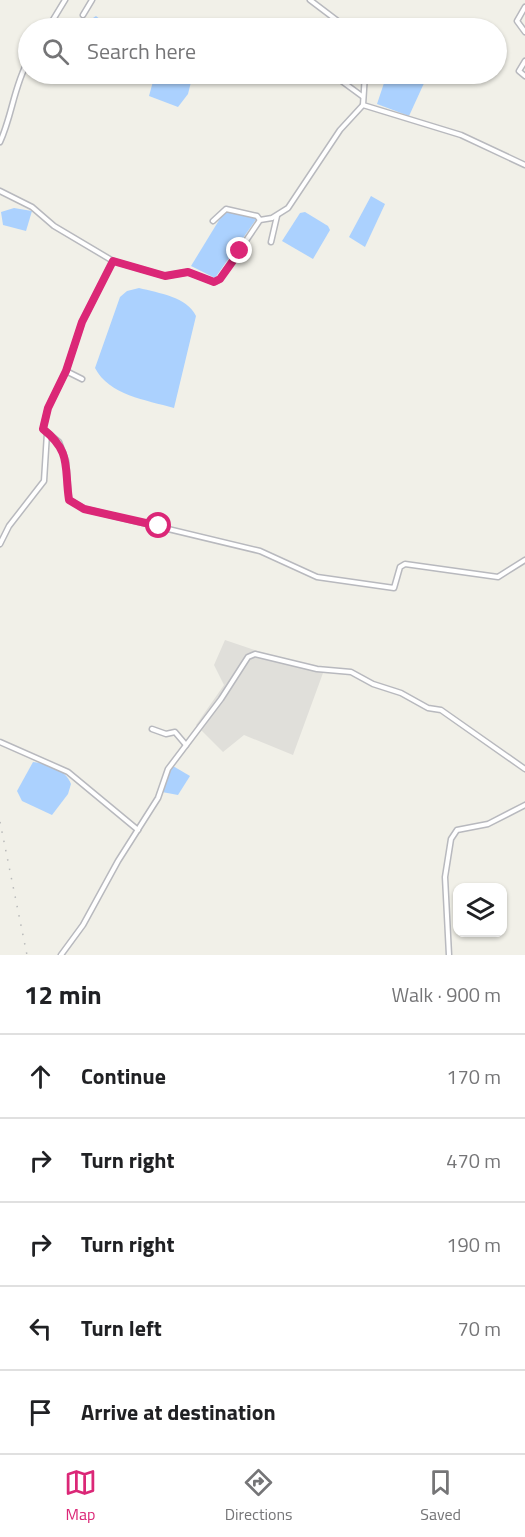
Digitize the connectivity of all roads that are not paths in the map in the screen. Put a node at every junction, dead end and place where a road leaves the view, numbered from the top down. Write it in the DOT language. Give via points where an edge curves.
graph roads {
  1 [pos="64,0"];
  2 [pos="92,0"];
  3 [pos="310,0"];
  4 [pos="525,7"];
  5 [pos="83,15"];
  6 [pos="54,18"];
  7 [pos="333,18"];
  8 [pos="525,32"];
  9 [pos="525,61"];
  10 [pos="525,76"];
  11 [pos="18,84"];
  12 [pos="346,84"];
  13 [pos="364,84"];
  14 [pos="362,96"];
  15 [pos="363,105"];
  16 [pos="0,142"];
  17 [pos="525,165"];
  18 [pos="0,191"];
  19 [pos="277,215"];
  20 [pos="260,220"];
  21 [pos="213,222"];
  22 [pos="271,242"];
  23 [pos="113,261"];
  24 [pos="66,371"];
  25 [pos="82,379"];
  26 [pos="47,432"];
  27 [pos="0,544"];
  28 [pos="525,560"];
  29 [pos="152,729"];
  30 [pos="0,742"];
  31 [pos="186,745"];
  32 [pos="525,769"];
  33 [pos="525,805"];
  34 [pos="138,830"];
  35 [pos="61,955"];
  36 [pos="448,955"];
  1 -- 6 [label="street"];
  2 -- 5 [label="street"];
  3 -- 7 [label="street"];
  4 -- 8 [label="street" via="517,21"];
  9 -- 10 [label="street" via="519,71"];
  11 -- 16 [label="street"];
  12 -- 14 [label="street"];
  13 -- 14 [label="street"];
  14 -- 15 [label="street"];
  15 -- 17 [label="street" via="461,135"];
  15 -- 19 [label="street" via="340,130 288,208"];
  18 -- 23 [label="street" via="32,207 54,226"];
  19 -- 20 [label="street"];
  19 -- 22 [label="street"];
  20 -- 21 [label="street" via="226,209"];
  20 -- 23 [label="street" via="220,279 214,282 188,272 165,276"];
  23 -- 24 [label="street" via="82,322"];
  24 -- 25 [label="street"];
  24 -- 26 [label="street" via="48,408 43,429"];
  26 -- 27 [label="street" via="44,481"];
  26 -- 28 [label="street" via="59,442 66,461 69,500 84,509 260,550 317,577 394,588 400,567 405,564 498,577"];
  29 -- 31 [label="street" via="166,735 175,732"];
  30 -- 34 [label="street" via="68,772"];
  31 -- 32 [label="street" via="248,657 255,654 317,669 351,672 428,708 441,710"];
  31 -- 34 [label="street" via="168,769 158,798"];
  33 -- 36 [label="street" via="488,824 458,830 451,839 444,886"];
  34 -- 35 [label="street"];
}
